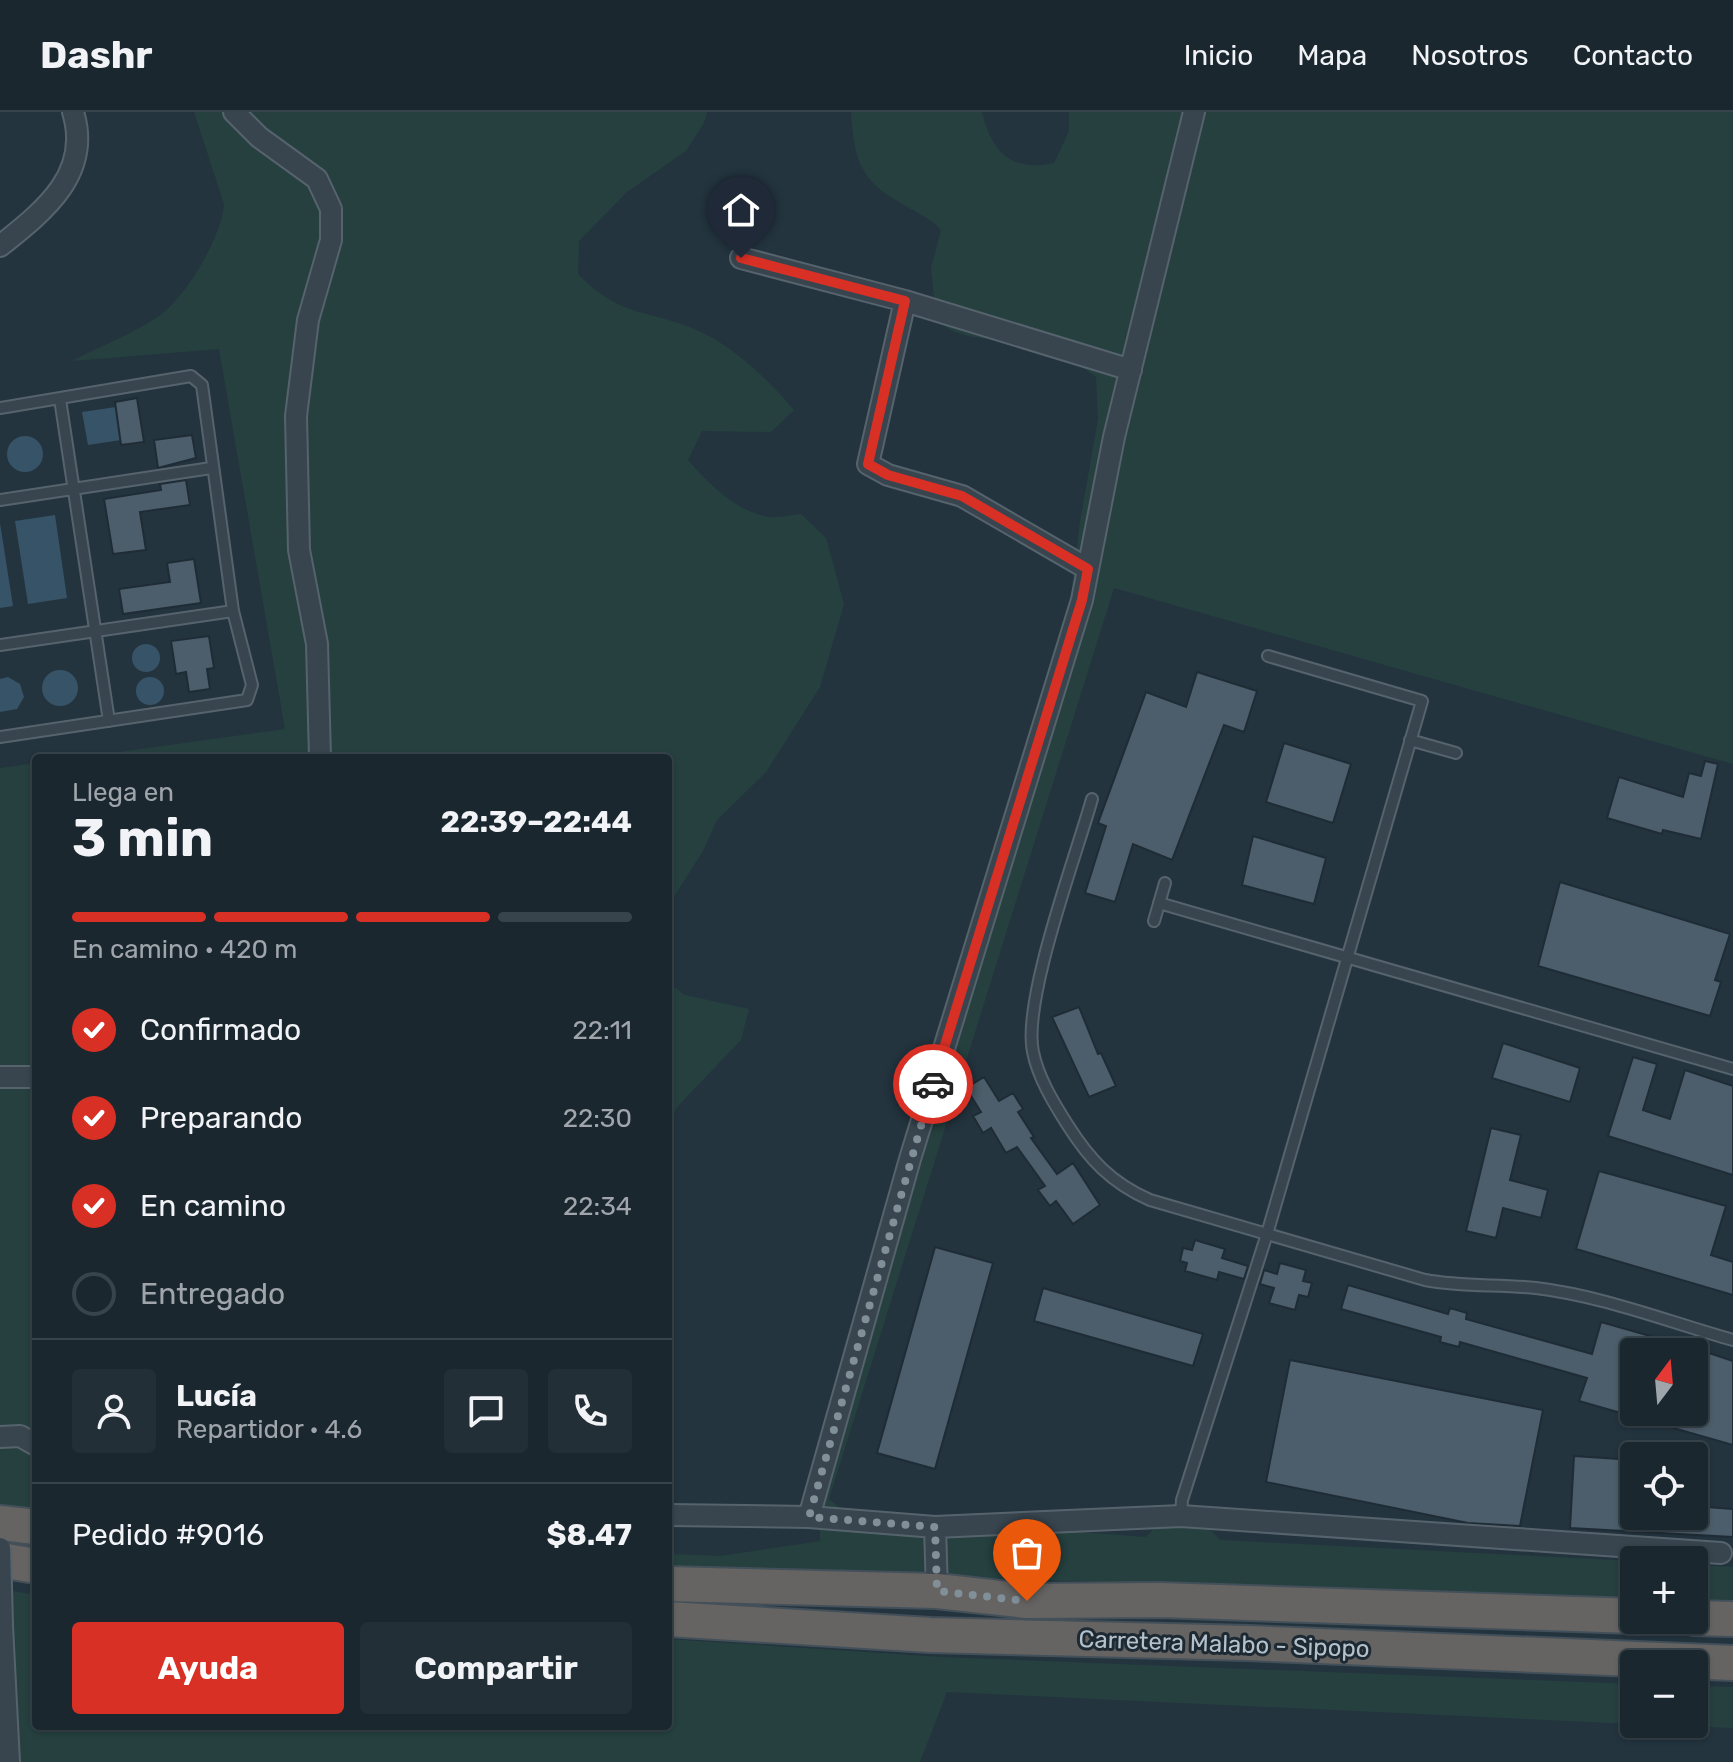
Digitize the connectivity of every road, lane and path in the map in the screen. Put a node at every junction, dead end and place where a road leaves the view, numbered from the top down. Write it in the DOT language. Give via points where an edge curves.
graph roads {
  1 [pos="73,112"];
  2 [pos="234,112"];
  3 [pos="1194,112"];
  4 [pos="0,246"];
  5 [pos="741,258"];
  6 [pos="905,301"];
  7 [pos="1131,370"];
  8 [pos="60,399"];
  9 [pos="0,408"];
  10 [pos="211,468"];
  11 [pos="74,489"];
  12 [pos="0,500"];
  13 [pos="1088,569"];
  14 [pos="233,611"];
  15 [pos="96,631"];
  16 [pos="0,645"];
  17 [pos="1268,656"];
  18 [pos="109,721"];
  19 [pos="0,737"];
  20 [pos="1410,740"];
  21 [pos="1456,753"];
  22 [pos="320,754"];
  23 [pos="1092,799"];
  24 [pos="1165,883"];
  25 [pos="1159,903"];
  26 [pos="1154,921"];
  27 [pos="1347,957"];
  28 [pos="1733,1069"];
  29 [pos="0,1077"];
  30 [pos="32,1077"];
  31 [pos="1267,1234"];
  32 [pos="1733,1340"];
  33 [pos="0,1437"];
  34 [pos="32,1443"];
  35 [pos="672,1515"];
  36 [pos="1181,1516"];
  37 [pos="809,1517"];
  38 [pos="0,1523"];
  39 [pos="32,1527"];
  40 [pos="935,1527"];
  41 [pos="0,1548"];
  42 [pos="1721,1553"];
  43 [pos="0,1560"];
  44 [pos="32,1565"];
  45 [pos="672,1584"];
  46 [pos="937,1591"];
  47 [pos="1620,1616"];
  48 [pos="1708,1618"];
  49 [pos="672,1619"];
  50 [pos="1733,1619"];
  51 [pos="1733,1663"];
  52 [pos="9,1762"];
  1 -- 4 [label="street" via="80,148 71,173 39,214"];
  2 -- 22 [label="street" via="317,179 331,209 331,240 308,320 296,416 299,550 317,644"];
  3 -- 7 [label="street"];
  5 -- 6 [label="street"];
  6 -- 7 [label="street"];
  6 -- 13 [label="street" via="868,464 962,496"];
  7 -- 13 [label="street"];
  8 -- 9 [label="lane"];
  8 -- 10 [label="lane" via="191,376 202,385"];
  8 -- 11 [label="lane"];
  10 -- 11 [label="lane"];
  10 -- 14 [label="lane"];
  11 -- 12 [label="lane"];
  11 -- 15 [label="lane"];
  13 -- 37 [label="street" via="910,1159"];
  14 -- 15 [label="lane"];
  14 -- 18 [label="lane" via="252,685 247,700"];
  15 -- 16 [label="lane"];
  15 -- 18 [label="lane"];
  17 -- 20 [label="lane" via="1422,701"];
  18 -- 19 [label="lane"];
  20 -- 21 [label="lane"];
  20 -- 27 [label="lane"];
  23 -- 31 [label="lane" via="1032,1013 1033,1054 1041,1076 1082,1148 1114,1181 1150,1200"];
  24 -- 25 [label="lane"];
  25 -- 26 [label="lane"];
  25 -- 27 [label="lane"];
  27 -- 28 [label="lane"];
  27 -- 31 [label="lane"];
  29 -- 30 [label="street"];
  31 -- 32 [label="lane" via="1425,1280 1563,1293"];
  31 -- 36 [label="lane"];
  33 -- 34 [label="street" via="20,1436"];
  35 -- 37 [label="street"];
  36 -- 40 [label="street"];
  36 -- 42 [label="street"];
  37 -- 40 [label="street"];
  38 -- 39 [label="highway"];
  40 -- 46 [label="street"];
  41 -- 52 [label="street, bridge"];
  43 -- 44 [label="highway"];
  45 -- 46 [label="highway, Carretera Malabo - Sipopo"];
  46 -- 47 [label="highway, Carretera Malabo - Sipopo" via="1027,1601 1160,1600"];
  48 -- 50 [label="highway"];
  49 -- 51 [label="highway, Carretera Malabo - Sipopo" via="930,1635"];
}
